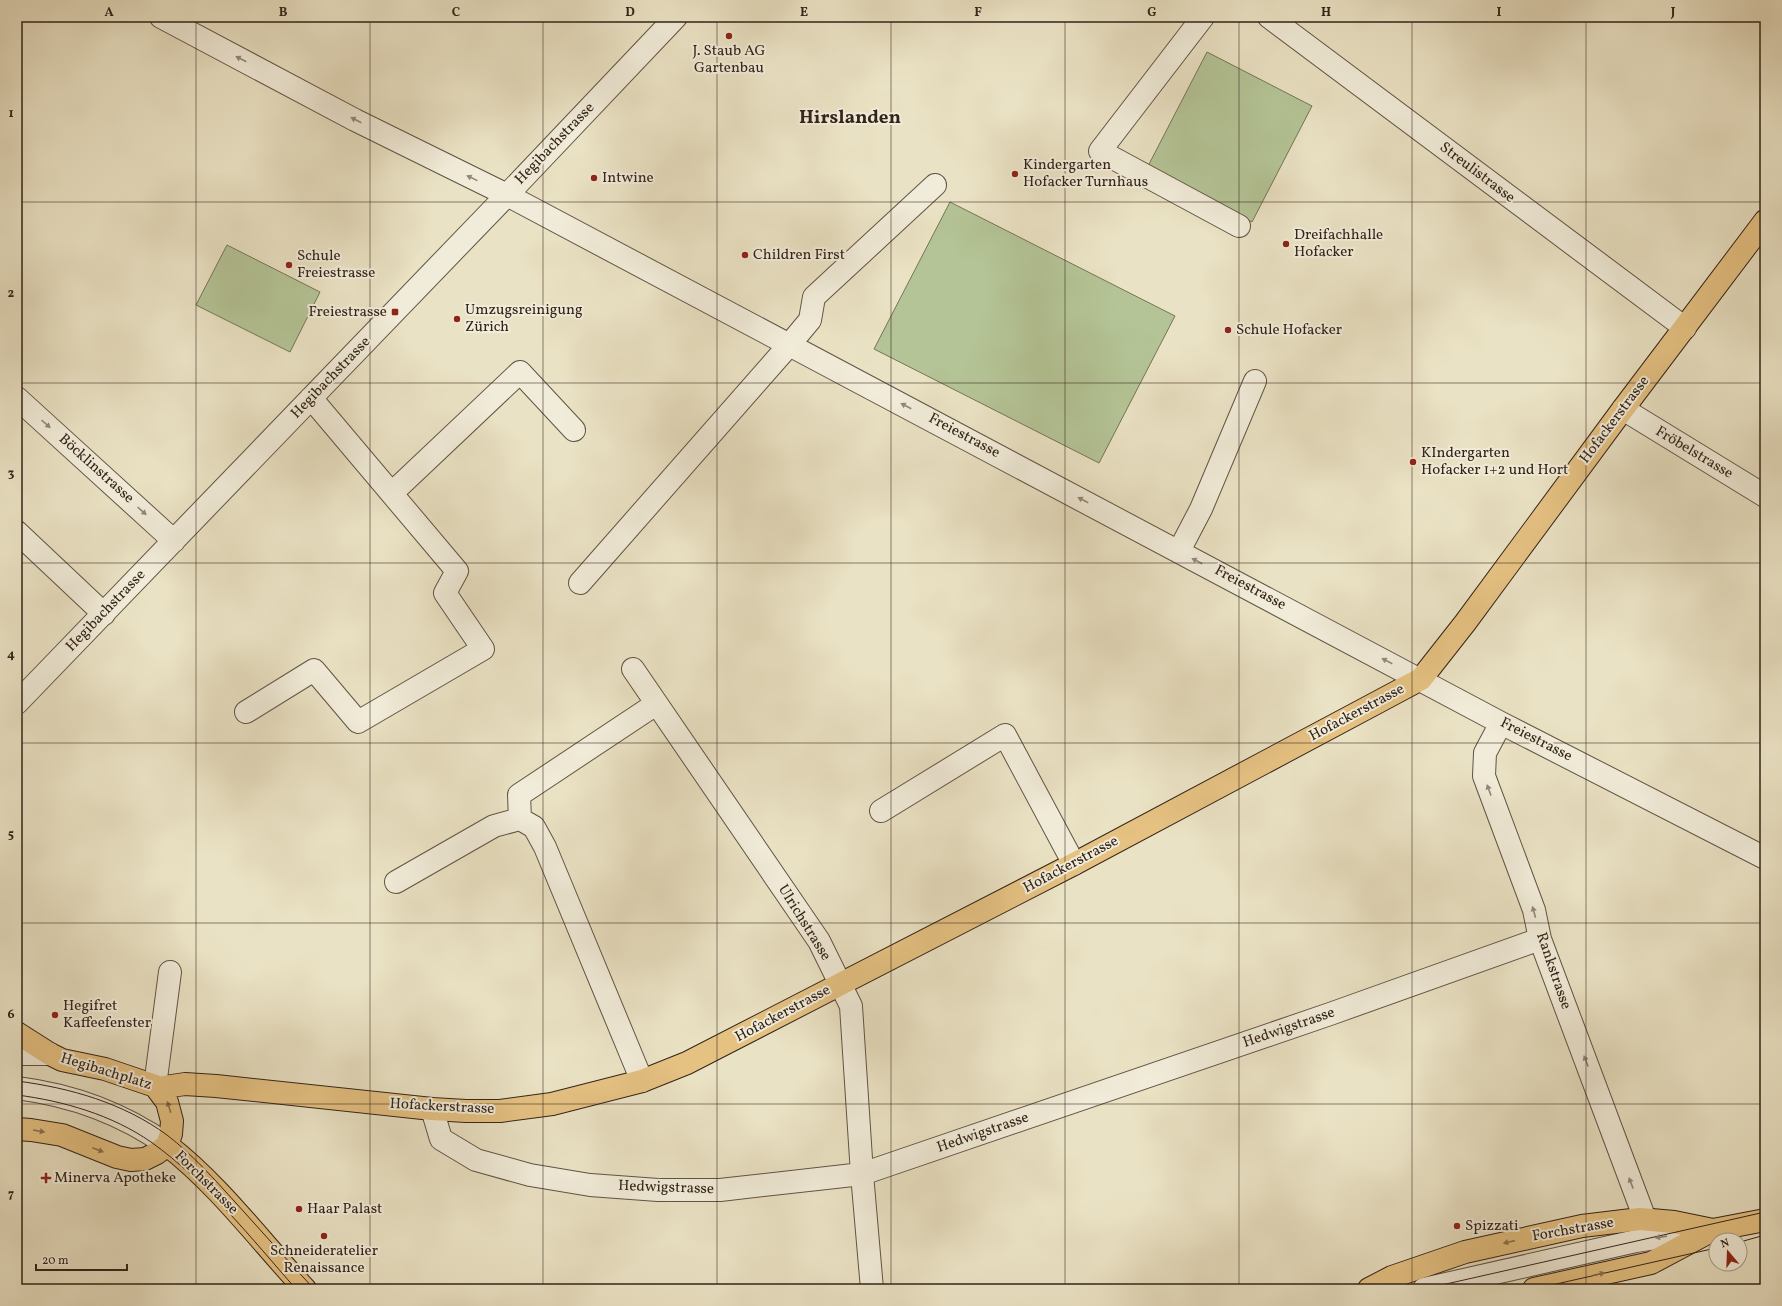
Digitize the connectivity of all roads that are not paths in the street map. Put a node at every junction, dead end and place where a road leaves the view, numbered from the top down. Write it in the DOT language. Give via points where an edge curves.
graph roads {
  1 [pos="161,17"];
  2 [pos="676,17"];
  3 [pos="1203,17"];
  4 [pos="1269,17"];
  5 [pos="936,185"];
  6 [pos="508,195"];
  7 [pos="1765,221"];
  8 [pos="1239,226"];
  9 [pos="1684,328"];
  10 [pos="790,344"];
  11 [pos="1255,381"];
  12 [pos="17,398"];
  13 [pos="311,398"];
  14 [pos="1623,409"];
  15 [pos="574,430"];
  16 [pos="392,493"];
  17 [pos="1765,496"];
  18 [pos="17,532"];
  19 [pos="174,541"];
  20 [pos="1179,550"];
  21 [pos="580,583"];
  22 [pos="104,614"];
  23 [pos="633,669"];
  24 [pos="1421,679"];
  25 [pos="17,703"];
  26 [pos="656,704"];
  27 [pos="246,712"];
  28 [pos="1501,723"];
  29 [pos="881,811"];
  30 [pos="520,819"];
  31 [pos="1765,858"];
  32 [pos="1074,864"];
  33 [pos="396,882"];
  34 [pos="1540,939"];
  35 [pos="170,972"];
  36 [pos="840,983"];
  37 [pos="17,1033"];
  38 [pos="17,1054"];
  39 [pos="50,1054"];
  40 [pos="642,1081"];
  41 [pos="156,1087"];
  42 [pos="17,1088"];
  43 [pos="432,1109"];
  44 [pos="17,1130"];
  45 [pos="167,1145"];
  46 [pos="862,1174"];
  47 [pos="1645,1219"];
  48 [pos="1765,1220"];
  49 [pos="1713,1230"];
  50 [pos="305,1289"];
  51 [pos="872,1289"];
  52 [pos="1369,1289"];
  53 [pos="1424,1289"];
  54 [pos="1534,1289"];
  6 -- 1 [label="street, Freiestrasse, one-way" via="355,120"];
  2 -- 6 [label="street, Hegibachstrasse"];
  3 -- 8 [label="street" via="1100,151"];
  4 -- 9 [label="street, Streulistrasse"];
  5 -- 10 [label="street" via="814,298 810,320"];
  6 -- 10 [label="street, Freiestrasse"];
  6 -- 13 [label="street, Hegibachstrasse"];
  7 -- 9 [label="main road, Hofackerstrasse"];
  9 -- 14 [label="main road, Hofackerstrasse"];
  20 -- 10 [label="street, Freiestrasse, one-way"];
  10 -- 21 [label="street"];
  11 -- 20 [label="street" via="1201,509"];
  12 -- 19 [label="street, Böcklinstrasse, one-way"];
  13 -- 16 [label="street"];
  13 -- 19 [label="street, Hegibachstrasse"];
  14 -- 17 [label="street, Fröbelstrasse"];
  14 -- 24 [label="main road, Hofackerstrasse"];
  15 -- 16 [label="street" via="520,372"];
  16 -- 27 [label="street" via="457,571 445,593 483,649 358,722 314,670"];
  18 -- 22 [label="street"];
  19 -- 22 [label="street, Hegibachstrasse"];
  24 -- 20 [label="street, Freiestrasse, one-way"];
  22 -- 25 [label="street, Hegibachstrasse"];
  23 -- 26 [label="street, Ulrichstrasse"];
  24 -- 28 [label="street, Freiestrasse"];
  24 -- 32 [label="main road, Hofackerstrasse"];
  26 -- 30 [label="street" via="519,795"];
  26 -- 36 [label="street, Ulrichstrasse" via="819,941"];
  28 -- 31 [label="street, Freiestrasse"];
  34 -- 28 [label="street, Rankstrasse, one-way" via="1534,910 1484,776 1485,753"];
  29 -- 32 [label="street" via="1006,735"];
  30 -- 33 [label="street" via="494,826"];
  30 -- 40 [label="street" via="534,827 545,847"];
  32 -- 36 [label="main road, Hofackerstrasse"];
  34 -- 46 [label="street, Hedwigstrasse" via="1330,1014"];
  47 -- 34 [label="street, Rankstrasse, one-way"];
  35 -- 41 [label="street"];
  36 -- 40 [label="main road, Hofackerstrasse" via="687,1063"];
  36 -- 46 [label="street, Ulrichstrasse" via="851,1006"];
  37 -- 39 [label="main road, Hegibachplatz"];
  38 -- 39 [label="street, Hegibachplatz"];
  39 -- 41 [label="main road, Hegibachplatz" via="62,1060 105,1069"];
  40 -- 43 [label="main road, Hofackerstrasse" via="552,1104 500,1111"];
  41 -- 43 [label="main road, Hofackerstrasse" via="185,1084 216,1086"];
  45 -- 41 [label="main road, Hegibachplatz, one-way" via="172,1121 168,1102"];
  42 -- 45 [label="street, Forchstrasse" via="64,1096 90,1104 129,1121"];
  43 -- 46 [label="street, Hedwigstrasse" via="440,1139 476,1160 530,1175 590,1185 658,1190 720,1190"];
  44 -- 45 [label="main road, one-way" via="62,1135 131,1160 145,1158"];
  45 -- 50 [label="main road, Forchstrasse" via="207,1182"];
  46 -- 51 [label="street, Ulrichstrasse"];
  47 -- 49 [label="main road, Forchstrasse"];
  47 -- 52 [label="main road, Forchstrasse, one-way" via="1582,1226 1465,1252 1392,1277"];
  48 -- 49 [label="main road, Forchstrasse"];
  49 -- 53 [label="street, Forchstrasse, one-way" via="1636,1241"];
  54 -- 49 [label="main road, Forchstrasse, one-way" via="1651,1263"];
}
